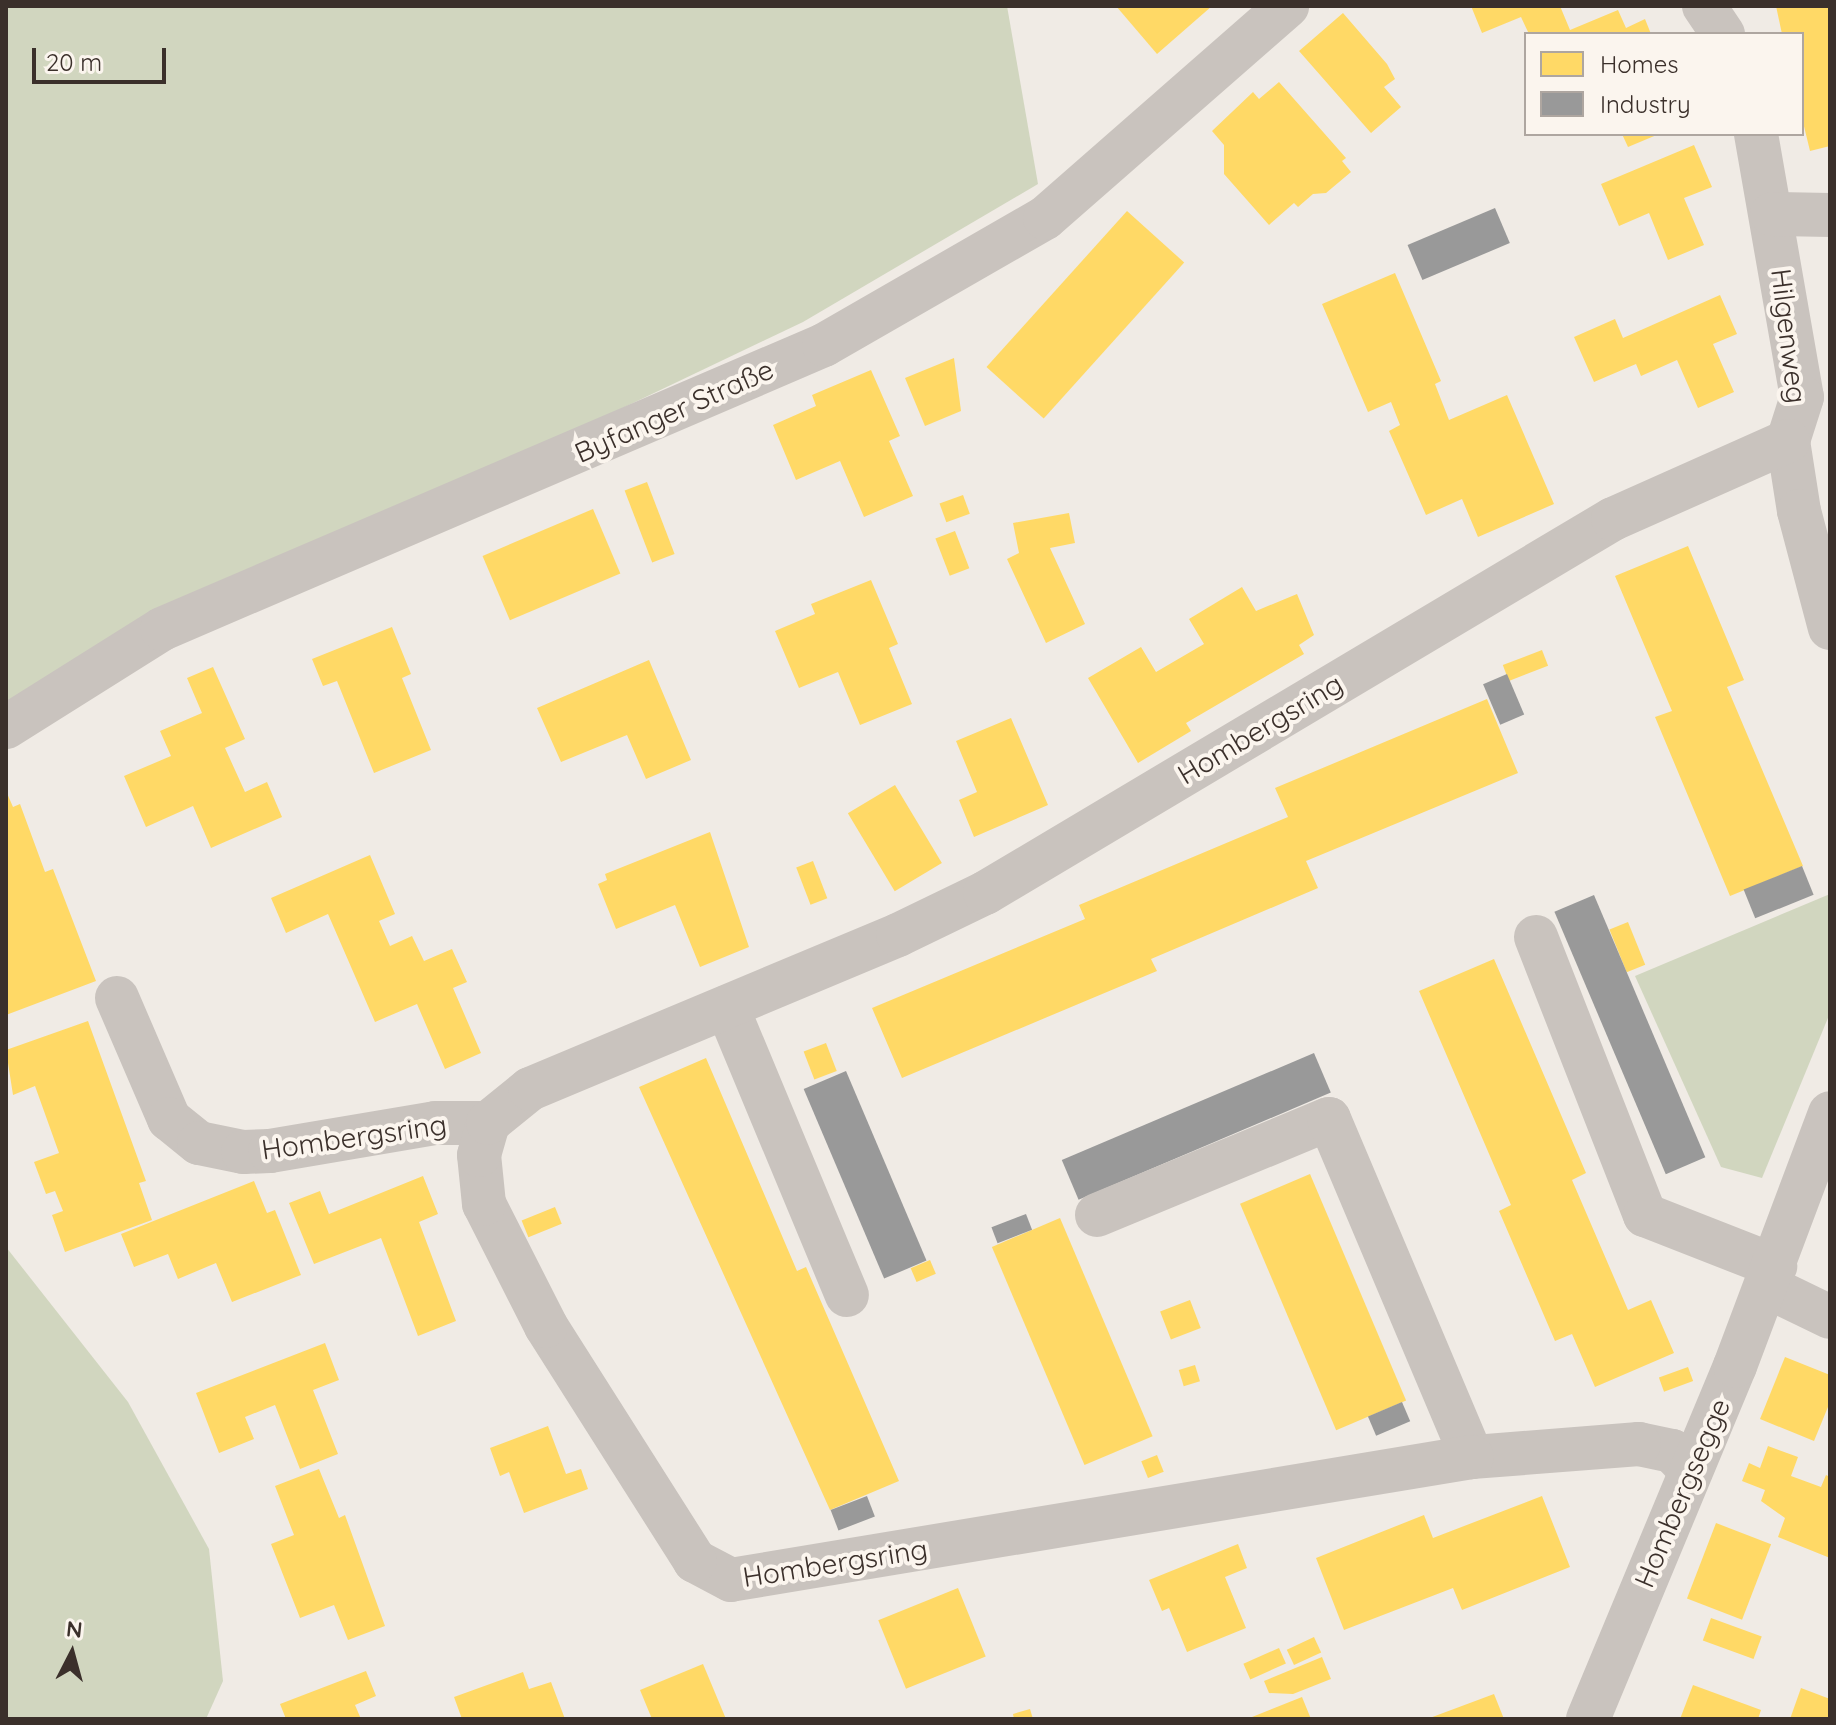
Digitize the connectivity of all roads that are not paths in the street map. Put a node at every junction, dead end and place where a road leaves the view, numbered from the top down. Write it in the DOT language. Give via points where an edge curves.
graph roads {
  1 [pos="1287,6"];
  2 [pos="1704,6"];
  3 [pos="1722,32"];
  4 [pos="1756,136"];
  5 [pos="1772,214"];
  6 [pos="1830,215"];
  7 [pos="1788,441"];
  8 [pos="1830,628"];
  9 [pos="6,727"];
  10 [pos="1536,937"];
  11 [pos="117,998"];
  12 [pos="727,1007"];
  13 [pos="1830,1113"];
  14 [pos="488,1123"];
  15 [pos="1097,1215"];
  16 [pos="1770,1276"];
  17 [pos="847,1295"];
  18 [pos="1830,1317"];
  19 [pos="1472,1457"];
  20 [pos="1690,1470"];
  21 [pos="1588,1719"];
  1 -- 9 [label="street, Byfanger Straße" via="1045,218 824,345 162,629"];
  2 -- 3 [label="street"];
  4 -- 5 [label="street, Hilgenweg"];
  5 -- 6 [label="street"];
  5 -- 7 [label="street, Hilgenweg" via="1802,397"];
  7 -- 8 [label="street, Hilgenweg" via="1799,511"];
  7 -- 12 [label="street, Hombergsring" via="1613,519 985,893"];
  10 -- 16 [label="street" via="1645,1215"];
  11 -- 14 [label="street, Hombergsring" via="169,1119 199,1143 270,1151 435,1123"];
  12 -- 14 [label="street, Hombergsring" via="530,1089"];
  12 -- 17 [label="street"];
  13 -- 16 [label="street, Hombergsegge"];
  14 -- 19 [label="street, Hombergsring" via="478,1170 499,1240 546,1326 676,1534 711,1574 731,1580 763,1578"];
  15 -- 19 [label="street" via="1329,1119"];
  16 -- 18 [label="street"];
  16 -- 20 [label="street, Hombergsegge"];
  19 -- 20 [label="street, Hombergsring" via="1639,1444 1672,1451"];
  20 -- 21 [label="street, Hombergsegge"];
}
